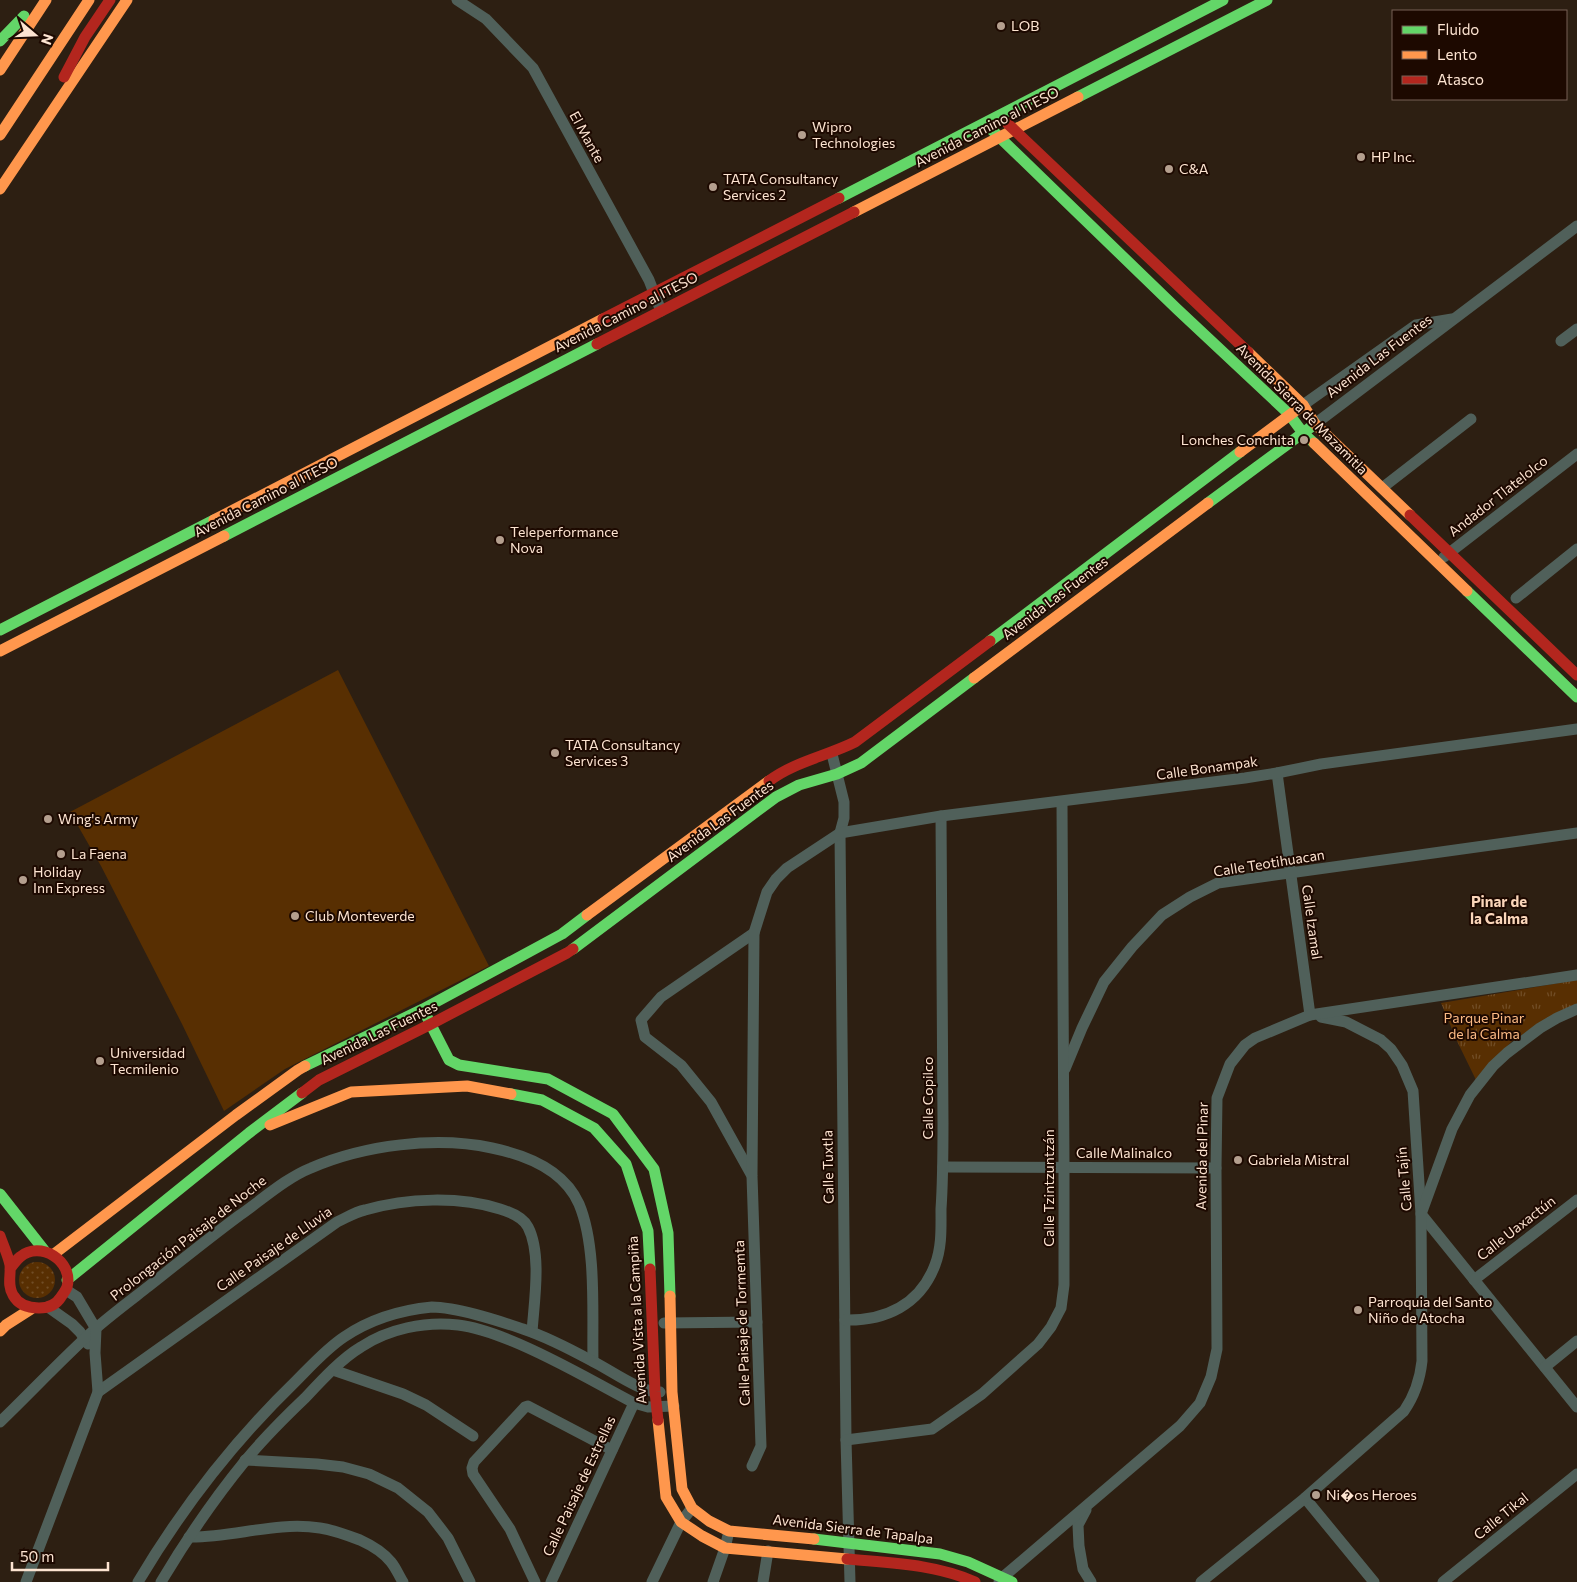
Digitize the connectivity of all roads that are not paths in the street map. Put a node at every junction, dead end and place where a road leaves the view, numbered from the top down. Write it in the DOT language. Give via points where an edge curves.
graph roads {
  1 [pos="39,0"];
  2 [pos="46,0"];
  3 [pos="89,0"];
  4 [pos="110,0"];
  5 [pos="127,0"];
  6 [pos="457,0"];
  7 [pos="1223,0"];
  8 [pos="1266,0"];
  9 [pos="0,41"];
  10 [pos="0,70"];
  11 [pos="30,88"];
  12 [pos="998,115"];
  13 [pos="983,123"];
  14 [pos="1015,129"];
  15 [pos="0,135"];
  16 [pos="1000,137"];
  17 [pos="0,144"];
  18 [pos="29,146"];
  19 [pos="0,189"];
  20 [pos="1577,226"];
  21 [pos="654,293"];
  22 [pos="661,311"];
  23 [pos="1453,318"];
  24 [pos="1577,329"];
  25 [pos="1561,341"];
  26 [pos="1303,404"];
  27 [pos="1289,414"];
  28 [pos="1471,419"];
  29 [pos="1315,424"];
  30 [pos="1303,433"];
  31 [pos="1577,454"];
  32 [pos="1382,488"];
  33 [pos="1577,549"];
  34 [pos="1450,553"];
  35 [pos="1438,563"];
  36 [pos="1516,598"];
  37 [pos="0,630"];
  38 [pos="0,651"];
  39 [pos="1577,675"];
  40 [pos="1577,696"];
  41 [pos="1577,729"];
  42 [pos="832,754"];
  43 [pos="1277,773"];
  44 [pos="837,774"];
  45 [pos="1062,802"];
  46 [pos="941,816"];
  47 [pos="840,833"];
  48 [pos="1577,833"];
  49 [pos="1291,873"];
  50 [pos="754,933"];
  51 [pos="1577,975"];
  52 [pos="423,1009"];
  53 [pos="1577,1009"];
  54 [pos="1310,1015"];
  55 [pos="431,1024"];
  56 [pos="1063,1076"];
  57 [pos="249,1133"];
  58 [pos="943,1167"];
  59 [pos="1064,1168"];
  60 [pos="1216,1168"];
  61 [pos="752,1176"];
  62 [pos="0,1194"];
  63 [pos="1577,1200"];
  64 [pos="1421,1214"];
  65 [pos="0,1236"];
  66 [pos="49,1252"];
  67 [pos="10,1269"];
  68 [pos="1474,1280"];
  69 [pos="66,1285"];
  70 [pos="9,1286"];
  71 [pos="0,1296"];
  72 [pos="31,1308"];
  73 [pos="48,1308"];
  74 [pos="494,1319"];
  75 [pos="845,1320"];
  76 [pos="757,1322"];
  77 [pos="653,1323"];
  78 [pos="670,1324"];
  79 [pos="96,1329"];
  80 [pos="0,1331"];
  81 [pos="490,1332"];
  82 [pos="532,1332"];
  83 [pos="85,1340"];
  84 [pos="1577,1341"];
  85 [pos="96,1353"];
  86 [pos="593,1361"];
  87 [pos="1545,1367"];
  88 [pos="333,1370"];
  89 [pos="98,1392"];
  90 [pos="655,1392"];
  91 [pos="672,1392"];
  92 [pos="634,1403"];
  93 [pos="674,1406"];
  94 [pos="656,1407"];
  95 [pos="1577,1407"];
  96 [pos="0,1422"];
  97 [pos="473,1436"];
  98 [pos="846,1440"];
  99 [pos="612,1450"];
  100 [pos="245,1460"];
  101 [pos="752,1466"];
  102 [pos="1577,1474"];
  103 [pos="1305,1498"];
  104 [pos="1089,1504"];
  105 [pos="692,1508"];
  106 [pos="681,1522"];
  107 [pos="729,1530"];
  108 [pos="189,1537"];
  109 [pos="849,1543"];
  110 [pos="725,1548"];
  111 [pos="768,1551"];
  112 [pos="849,1559"];
  113 [pos="1005,1580"];
  114 [pos="26,1582"];
  115 [pos="138,1582"];
  116 [pos="161,1582"];
  117 [pos="403,1582"];
  118 [pos="470,1582"];
  119 [pos="535,1582"];
  120 [pos="551,1582"];
  121 [pos="652,1582"];
  122 [pos="713,1582"];
  123 [pos="763,1582"];
  124 [pos="850,1582"];
  125 [pos="975,1582"];
  126 [pos="1091,1582"];
  127 [pos="1201,1582"];
  128 [pos="1374,1582"];
  129 [pos="1443,1582"];
  1 -- 9 [label="main road"];
  2 -- 10 [label="main road"];
  3 -- 11 [label="main road"];
  4 -- 18 [label="main road" via="85,37"];
  5 -- 18 [label="main road"];
  6 -- 21 [label="street, El Mante" via="486,19 533,68"];
  7 -- 12 [label="main road, Avenida Camino al ITESO"];
  8 -- 14 [label="main road, Avenida Camino al ITESO"];
  11 -- 15 [label="main road"];
  11 -- 17 [label="main road"];
  12 -- 13 [label="main road, Avenida Camino al ITESO"];
  12 -- 14 [label="main road, Avenida Sierra de Mazamitla"];
  13 -- 16 [label="main road, Avenida Sierra de Mazamitla"];
  13 -- 21 [label="main road, Avenida Camino al ITESO"];
  14 -- 16 [label="main road, Avenida Camino al ITESO"];
  14 -- 26 [label="main road, Avenida Sierra de Mazamitla"];
  16 -- 22 [label="main road, Avenida Camino al ITESO"];
  16 -- 27 [label="main road, Avenida Sierra de Mazamitla"];
  18 -- 19 [label="main road"];
  20 -- 23 [label="street, Avenida Las Fuentes"];
  21 -- 22 [label="street, El Mante"];
  21 -- 37 [label="main road, Avenida Camino al ITESO"];
  22 -- 38 [label="main road, Avenida Camino al ITESO"];
  23 -- 26 [label="street, Avenida Las Fuentes" via="1416,325"];
  23 -- 29 [label="street, Avenida Las Fuentes"];
  24 -- 25 [label="street"];
  26 -- 27 [label="main road, Avenida Las Fuentes"];
  26 -- 29 [label="main road, Avenida Sierra de Mazamitla"];
  27 -- 30 [label="main road, Avenida Sierra de Mazamitla"];
  27 -- 42 [label="main road, Avenida Las Fuentes" via="855,742"];
  28 -- 32 [label="street"];
  29 -- 30 [label="main road, Avenida Las Fuentes"];
  29 -- 32 [label="main road, Avenida Sierra de Mazamitla"];
  30 -- 35 [label="main road, Avenida Sierra de Mazamitla"];
  30 -- 44 [label="main road, Avenida Las Fuentes" via="862,763"];
  31 -- 34 [label="street, Andador Tlatelolco"];
  32 -- 34 [label="main road, Avenida Sierra de Mazamitla"];
  33 -- 36 [label="street"];
  34 -- 35 [label="street, Andador Tlatelolco"];
  34 -- 39 [label="main road, Avenida Sierra de Mazamitla"];
  35 -- 40 [label="main road, Avenida Sierra de Mazamitla"];
  41 -- 43 [label="street, Calle Bonampak" via="1321,764"];
  42 -- 44 [label="street, Calle Tuxtla"];
  42 -- 52 [label="main road, Avenida Las Fuentes" via="782,772 562,934"];
  43 -- 45 [label="street, Calle Bonampak"];
  43 -- 49 [label="street, Calle Izamal"];
  44 -- 47 [label="street, Calle Tuxtla" via="844,802"];
  44 -- 55 [label="main road, Avenida Las Fuentes" via="799,785 776,797 567,953"];
  45 -- 46 [label="street, Calle Bonampak"];
  45 -- 56 [label="street, Calle Tzintzuntzán"];
  46 -- 47 [label="street, Calle Bonampak"];
  46 -- 58 [label="street, Calle Copilco"];
  47 -- 50 [label="street, Calle Paisaje de Tormemta" via="787,868 776,879 767,892"];
  47 -- 75 [label="street, Calle Tuxtla"];
  48 -- 49 [label="street, Calle Teotihuacan"];
  49 -- 54 [label="street, Calle Izamal"];
  49 -- 56 [label="street, Calle Teotihuacan" via="1218,883 1162,915 1104,982"];
  50 -- 61 [label="street, Calle Paisaje de Tormemta"];
  50 -- 61 [label="street, Calle Paisaje de Tormemta" via="661,998 641,1020 645,1037 681,1065 712,1102"];
  51 -- 54 [label="street, Avenida del Pinar"];
  52 -- 55 [label="main road"];
  52 -- 66 [label="main road, Avenida Las Fuentes" via="298,1070"];
  53 -- 64 [label="street" via="1523,1040 1493,1066 1470,1095 1452,1129"];
  54 -- 60 [label="street, Avenida del Pinar" via="1255,1038 1230,1064 1218,1098"];
  54 -- 64 [label="street, Calle Tajín" via="1346,1022 1381,1040 1402,1065 1413,1091"];
  55 -- 57 [label="main road, Avenida Las Fuentes" via="319,1080"];
  55 -- 78 [label="main road" via="449,1060 458,1065 548,1079 613,1114 654,1170 668,1233"];
  56 -- 59 [label="street, Calle Tzintzuntzán"];
  57 -- 69 [label="main road, Avenida Las Fuentes"];
  57 -- 77 [label="main road, Avenida Vista a la Campiña" via="351,1092 467,1086 542,1100 594,1128 626,1164 648,1231"];
  58 -- 59 [label="street, Calle Malinalco"];
  58 -- 75 [label="street, Calle Copilco" via="940,1250 924,1285 903,1307 892,1313"];
  59 -- 60 [label="street, Calle Malinalco"];
  59 -- 98 [label="street, Calle Tzintzuntzán" via="1064,1285 1060,1308 1038,1344 982,1394 932,1429"];
  60 -- 104 [label="street, Avenida del Pinar" via="1217,1349 1211,1377 1200,1403 1180,1426"];
  61 -- 76 [label="street, Calle Paisaje de Tormemta"];
  62 -- 66 [label="main road"];
  63 -- 68 [label="street, Calle Uaxactún"];
  64 -- 68 [label="street, Calle Tajín"];
  64 -- 103 [label="street" via="1422,1361 1415,1392 1404,1411"];
  65 -- 67 [label="main road"];
  66 -- 67 [label="main road" via="28,1252 20,1256"];
  66 -- 69 [label="main road" via="64,1266"];
  67 -- 70 [label="main road"];
  68 -- 87 [label="street, Calle Tajín"];
  69 -- 73 [label="main road" via="61,1297"];
  69 -- 79 [label="street"];
  70 -- 71 [label="main road"];
  70 -- 72 [label="main road" via="13,1296"];
  72 -- 73 [label="main road"];
  72 -- 80 [label="main road"];
  73 -- 83 [label="street" via="72,1324"];
  74 -- 81 [label="street"];
  74 -- 82 [label="street"];
  74 -- 115 [label="street" via="434,1307 403,1311 368,1323 343,1338 281,1396 229,1452 164,1540"];
  75 -- 98 [label="street, Calle Tuxtla"];
  76 -- 78 [label="street"];
  76 -- 101 [label="street, Calle Paisaje de Tormemta" via="761,1446"];
  77 -- 78 [label="street"];
  77 -- 90 [label="main road, Avenida Vista a la Campiña"];
  78 -- 91 [label="main road"];
  79 -- 83 [label="street, Prolongación Paisaje de Noche"];
  79 -- 85 [label="street"];
  79 -- 86 [label="street, Prolongación Paisaje de Noche" via="211,1236 309,1168 374,1149 414,1144 473,1144 529,1159 554,1173 569,1186 579,1204 592,1267"];
  81 -- 88 [label="street" via="435,1324 401,1329 360,1347"];
  81 -- 92 [label="street" via="539,1352"];
  82 -- 86 [label="street"];
  82 -- 89 [label="street, Calle Paisaje de Lluvia" via="536,1262 534,1243 527,1225 513,1213 486,1204 459,1200 397,1203 364,1210 337,1222"];
  83 -- 85 [label="street"];
  83 -- 96 [label="street, Prolongación Paisaje de Noche"];
  84 -- 87 [label="street"];
  85 -- 89 [label="street"];
  86 -- 90 [label="street"];
  87 -- 95 [label="street, Calle Tajín"];
  88 -- 97 [label="street" via="404,1394"];
  88 -- 100 [label="street"];
  89 -- 114 [label="street"];
  90 -- 91 [label="street"];
  90 -- 94 [label="main road, Avenida Vista a la Campiña"];
  91 -- 93 [label="main road"];
  92 -- 94 [label="street"];
  92 -- 99 [label="street, Calle Paisaje de Estrellas"];
  93 -- 94 [label="street"];
  93 -- 105 [label="main road" via="682,1489"];
  94 -- 106 [label="main road, Avenida Vista a la Campiña" via="666,1497"];
  98 -- 109 [label="street, Calle Tuxtla"];
  99 -- 119 [label="street" via="528,1406 474,1462 473,1474 510,1529"];
  99 -- 120 [label="street, Calle Paisaje de Estrellas"];
  100 -- 108 [label="street"];
  100 -- 118 [label="street" via="343,1467 369,1474 398,1488 428,1512 448,1538"];
  102 -- 129 [label="street, Calle Tikal"];
  103 -- 127 [label="street"];
  103 -- 128 [label="street"];
  104 -- 113 [label="street, Avenida del Pinar"];
  104 -- 126 [label="street, Avenida del Pinar" via="1078,1524 1078,1546 1083,1569"];
  105 -- 106 [label="street"];
  105 -- 107 [label="main road, Avenida Sierra de Tapalpa"];
  106 -- 110 [label="main road"];
  106 -- 121 [label="street"];
  107 -- 109 [label="main road, Avenida Sierra de Tapalpa"];
  107 -- 110 [label="street"];
  108 -- 116 [label="street"];
  108 -- 117 [label="street" via="284,1527 320,1528 346,1534 372,1546 390,1561"];
  109 -- 112 [label="street, Calle Tuxtla"];
  109 -- 113 [label="main road, Avenida Sierra de Tapalpa" via="940,1554 968,1562"];
  110 -- 111 [label="main road"];
  110 -- 122 [label="street"];
  111 -- 112 [label="main road"];
  111 -- 123 [label="street"];
  112 -- 124 [label="street, Calle Tuxtla"];
  112 -- 125 [label="main road" via="936,1569"];
}
